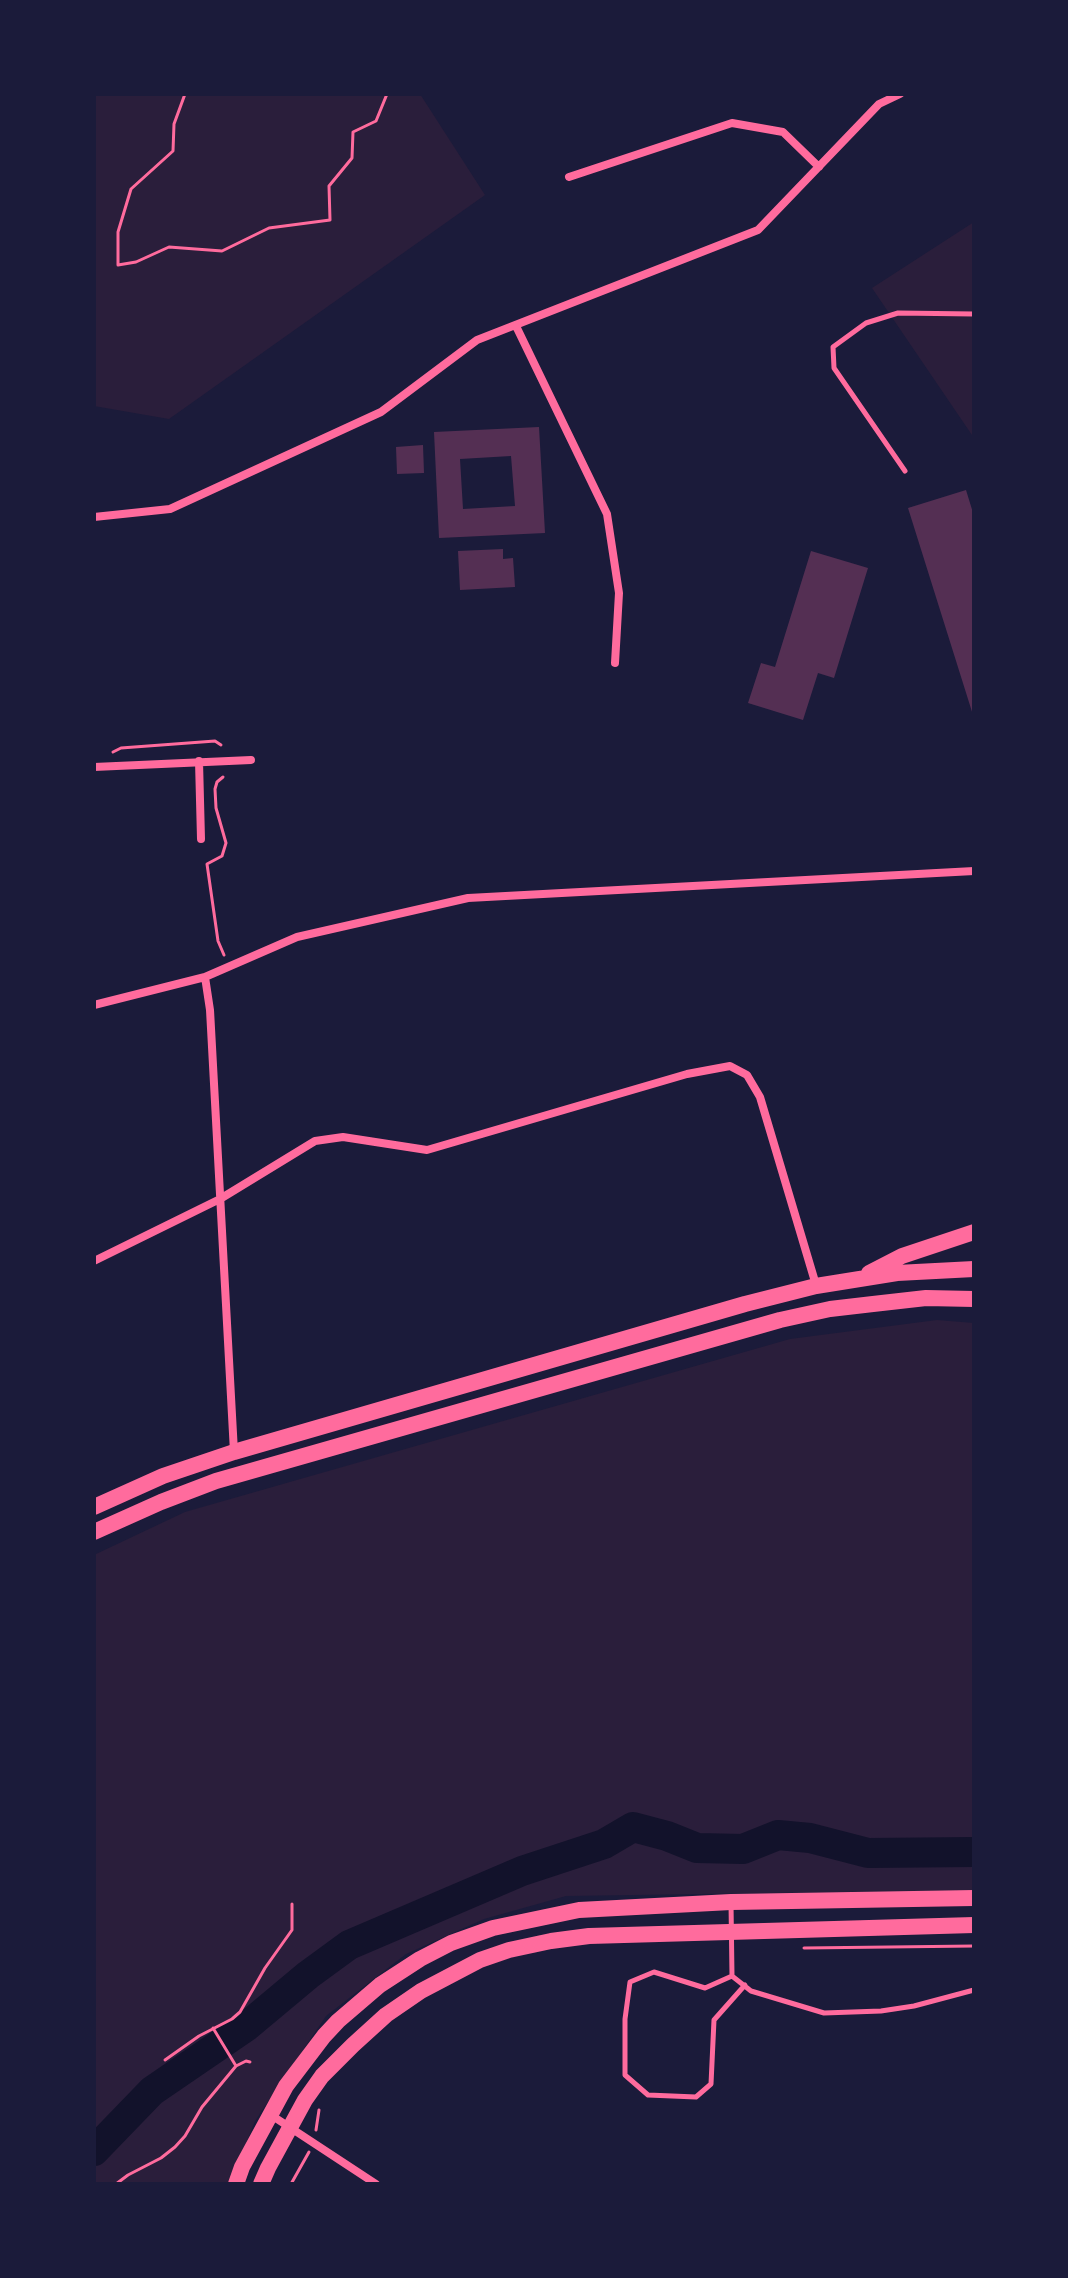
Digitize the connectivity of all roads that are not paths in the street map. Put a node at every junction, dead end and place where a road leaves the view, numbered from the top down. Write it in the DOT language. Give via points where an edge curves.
graph roads {
  1 [pos="900,94"];
  2 [pos="819,167"];
  3 [pos="569,177"];
  4 [pos="974,314"];
  5 [pos="516,326"];
  6 [pos="905,471"];
  7 [pos="94,517"];
  8 [pos="615,663"];
  9 [pos="251,760"];
  10 [pos="199,761"];
  11 [pos="94,767"];
  12 [pos="201,839"];
  13 [pos="974,871"];
  14 [pos="205,977"];
  15 [pos="94,1005"];
  16 [pos="220,1199"];
  17 [pos="974,1232"];
  18 [pos="94,1261"];
  19 [pos="974,1269"];
  20 [pos="857,1279"];
  21 [pos="816,1286"];
  22 [pos="974,1299"];
  23 [pos="234,1452"];
  24 [pos="236,1475"];
  25 [pos="94,1507"];
  26 [pos="94,1532"];
  27 [pos="974,1898"];
  28 [pos="731,1902"];
  29 [pos="974,1925"];
  30 [pos="731,1931"];
  31 [pos="732,1976"];
  32 [pos="745,1985"];
  33 [pos="974,1990"];
  34 [pos="271,2115"];
  35 [pos="290,2127"];
  36 [pos="236,2184"];
  37 [pos="261,2184"];
  38 [pos="376,2184"];
  1 -- 2 [label="street" via="879,104"];
  2 -- 3 [label="street" via="783,132 732,123"];
  2 -- 5 [label="street" via="758,230"];
  4 -- 6 [label="lane" via="898,313 866,323 833,347 834,368"];
  5 -- 7 [label="street" via="477,340 381,412 170,509"];
  5 -- 8 [label="street" via="607,514 619,593"];
  9 -- 10 [label="street"];
  10 -- 11 [label="street"];
  10 -- 12 [label="street"];
  13 -- 14 [label="street" via="468,898 297,937"];
  14 -- 15 [label="street"];
  14 -- 16 [label="street"];
  16 -- 18 [label="street"];
  16 -- 21 [label="street" via="315,1141 343,1137 427,1150 730,1066 747,1075 760,1097"];
  16 -- 23 [label="street"];
  17 -- 20 [label="main road" via="902,1256"];
  19 -- 20 [label="main road"];
  20 -- 21 [label="main road"];
  21 -- 23 [label="main road"];
  22 -- 24 [label="main road" via="926,1298 780,1320"];
  23 -- 24 [label="main road"];
  23 -- 25 [label="main road"];
  24 -- 26 [label="main road"];
  27 -- 28 [label="main road"];
  28 -- 30 [label="lane"];
  28 -- 34 [label="main road" via="579,1910 493,1928 451,1943 380,1985 338,2021 286,2086"];
  29 -- 30 [label="main road"];
  30 -- 31 [label="lane"];
  30 -- 35 [label="main road" via="589,1936 480,1960 386,2015 322,2076"];
  31 -- 32 [label="lane"];
  31 -- 32 [label="lane" via="705,1988 654,1972 630,1982 625,2075 648,2095 696,2097 711,2084 714,2020"];
  32 -- 33 [label="lane" via="824,2013 914,2006"];
  34 -- 35 [label="street"];
  34 -- 36 [label="main road"];
  35 -- 37 [label="main road"];
  35 -- 38 [label="street"];
}
